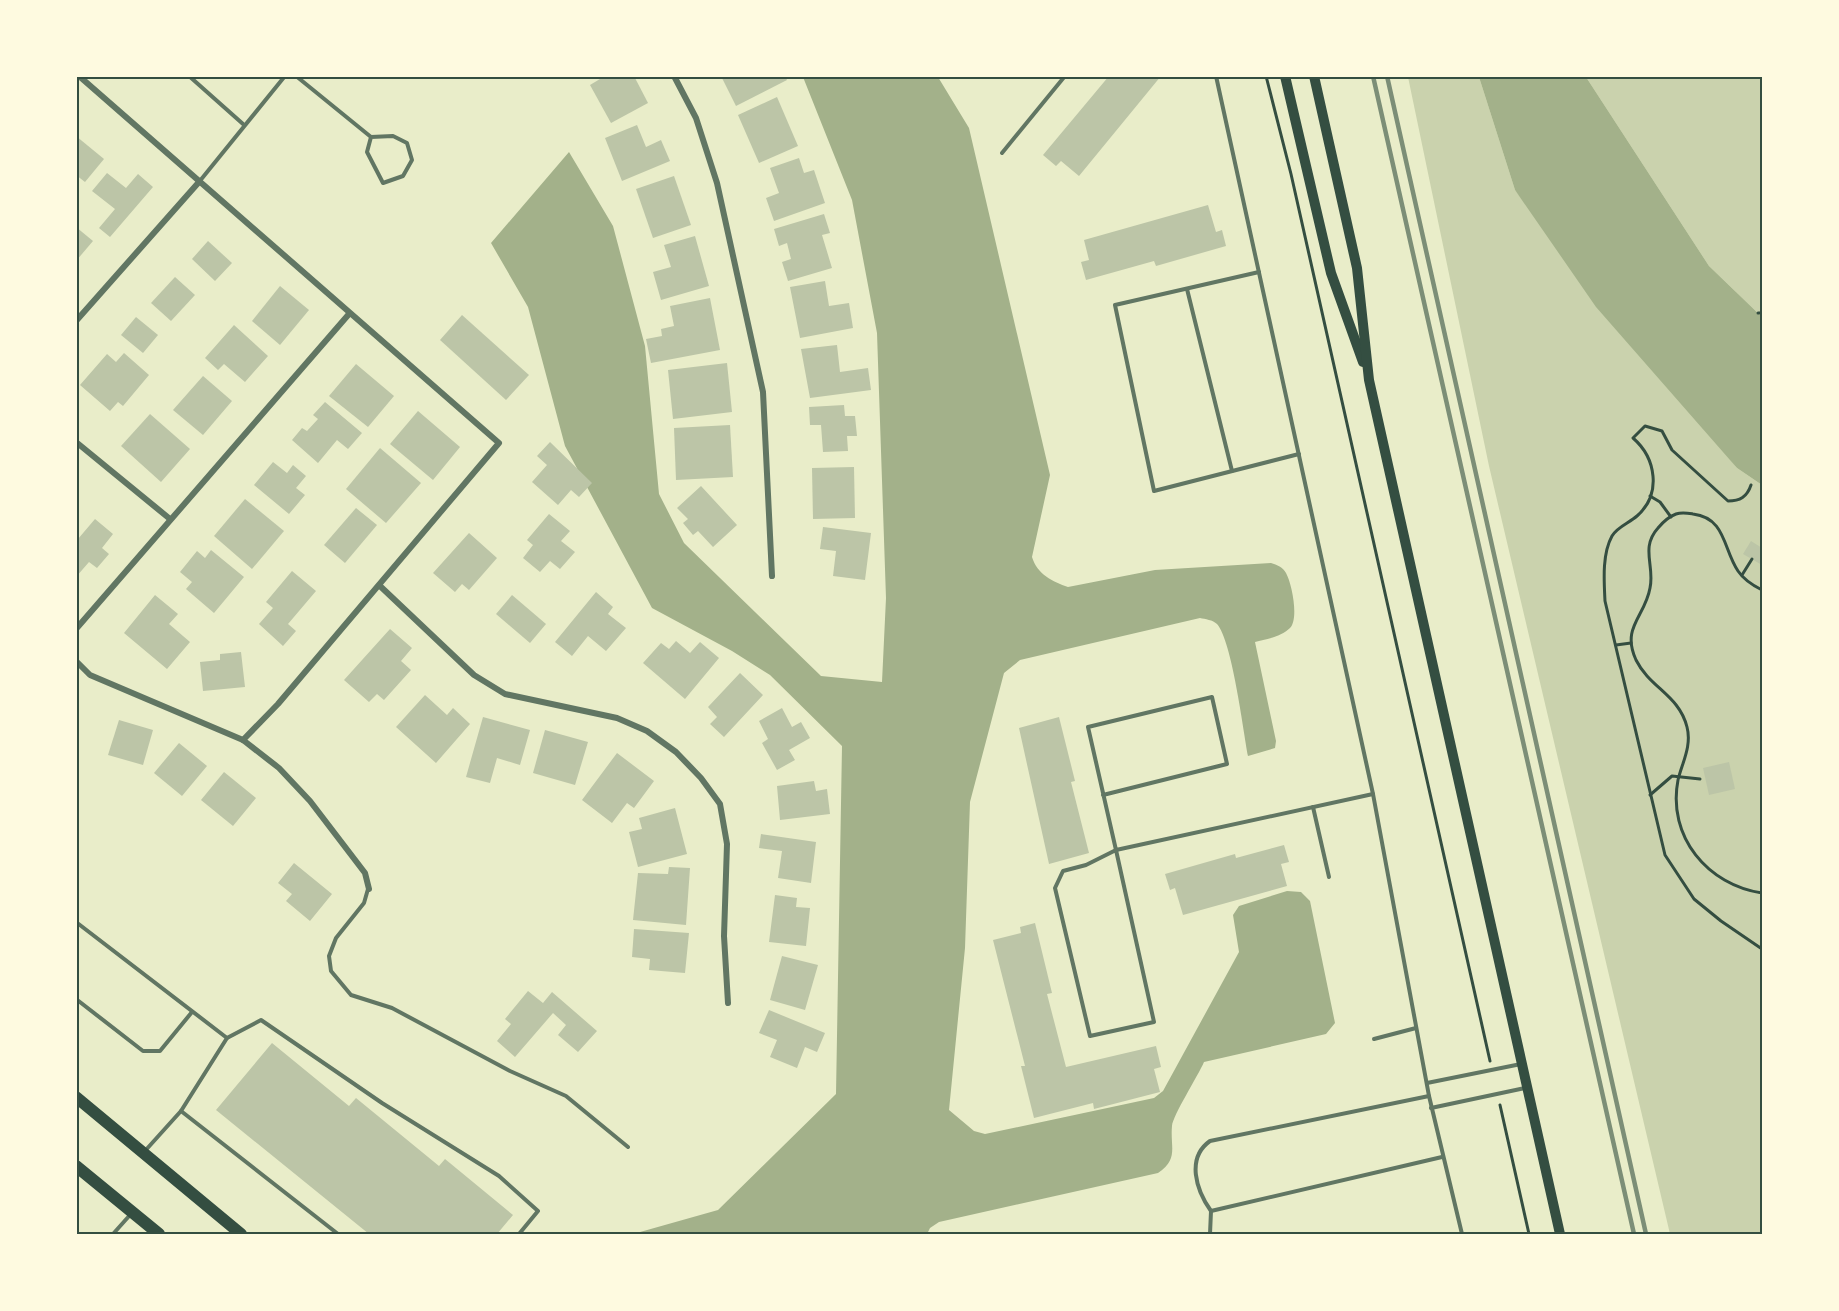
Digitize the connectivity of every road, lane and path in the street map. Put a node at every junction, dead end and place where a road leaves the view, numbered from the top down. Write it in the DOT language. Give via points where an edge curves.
graph roads {
  1 [pos="79,76"];
  2 [pos="189,76"];
  3 [pos="285,76"];
  4 [pos="296,76"];
  5 [pos="674,76"];
  6 [pos="1065,76"];
  7 [pos="1216,76"];
  8 [pos="1266,76"];
  9 [pos="1285,76"];
  10 [pos="1314,76"];
  11 [pos="243,124"];
  12 [pos="371,137"];
  13 [pos="1002,153"];
  14 [pos="199,182"];
  15 [pos="1259,272"];
  16 [pos="1187,289"];
  17 [pos="349,314"];
  18 [pos="76,321"];
  19 [pos="1369,380"];
  20 [pos="76,442"];
  21 [pos="1299,454"];
  22 [pos="1232,471"];
  23 [pos="1751,485"];
  24 [pos="1650,495"];
  25 [pos="1671,517"];
  26 [pos="170,519"];
  27 [pos="1752,559"];
  28 [pos="1742,575"];
  29 [pos="772,576"];
  30 [pos="380,586"];
  31 [pos="1762,590"];
  32 [pos="76,629"];
  33 [pos="1631,643"];
  34 [pos="1616,645"];
  35 [pos="76,661"];
  36 [pos="243,740"];
  37 [pos="1679,776"];
  38 [pos="1700,779"];
  39 [pos="1373,794"];
  40 [pos="1103,795"];
  41 [pos="1649,795"];
  42 [pos="1313,807"];
  43 [pos="1116,850"];
  44 [pos="1329,878"];
  45 [pos="369,889"];
  46 [pos="1762,893"];
  47 [pos="76,922"];
  48 [pos="1762,949"];
  49 [pos="76,999"];
  50 [pos="728,1003"];
  51 [pos="192,1012"];
  52 [pos="1416,1028"];
  53 [pos="227,1038"];
  54 [pos="1374,1039"];
  55 [pos="1522,1064"];
  56 [pos="1492,1070"];
  57 [pos="1426,1083"];
  58 [pos="1527,1088"];
  59 [pos="1498,1094"];
  60 [pos="1429,1096"];
  61 [pos="76,1097"];
  62 [pos="1431,1108"];
  63 [pos="181,1111"];
  64 [pos="628,1147"];
  65 [pos="143,1153"];
  66 [pos="1442,1157"];
  67 [pos="76,1166"];
  68 [pos="1211,1211"];
  69 [pos="133,1212"];
  70 [pos="113,1234"];
  71 [pos="159,1234"];
  72 [pos="241,1234"];
  73 [pos="338,1234"];
  74 [pos="519,1234"];
  75 [pos="1210,1234"];
  76 [pos="1462,1234"];
  77 [pos="1529,1234"];
  78 [pos="1560,1234"];
  1 -- 14 [label="street"];
  2 -- 11 [label="lane"];
  3 -- 11 [label="lane"];
  4 -- 12 [label="lane"];
  5 -- 29 [label="street" via="696,118 717,183 763,392"];
  6 -- 13 [label="lane"];
  7 -- 15 [label="lane"];
  8 -- 56 [label="path"];
  9 -- 19 [label="main road" via="1331,273"];
  10 -- 19 [label="main road" via="1357,268"];
  11 -- 14 [label="lane"];
  12 -- 12 [label="lane" via="393,135 407,143 412,160 403,176 383,183 368,152"];
  14 -- 17 [label="street"];
  14 -- 18 [label="street"];
  15 -- 16 [label="lane"];
  15 -- 21 [label="lane"];
  16 -- 22 [label="lane"];
  16 -- 22 [label="lane" via="1115,305 1154,491"];
  17 -- 26 [label="street"];
  17 -- 30 [label="street" via="500,443"];
  19 -- 55 [label="main road"];
  20 -- 26 [label="street"];
  21 -- 22 [label="lane"];
  21 -- 39 [label="lane"];
  23 -- 24 [label="path" via="1742,498 1728,501 1672,450 1662,431 1645,426 1633,438 1645,448 1650,462 1654,476"];
  24 -- 25 [label="path"];
  24 -- 34 [label="path" via="1640,514 1613,534 1610,541 1605,601"];
  25 -- 28 [label="path" via="1685,513 1715,522"];
  25 -- 33 [label="path" via="1655,531 1647,546 1651,588 1632,627"];
  26 -- 32 [label="street"];
  27 -- 28 [label="path"];
  28 -- 31 [label="path"];
  30 -- 36 [label="street"];
  30 -- 50 [label="street" via="474,675 505,694 617,718 647,731 676,752 701,778 720,804 727,844 724,936"];
  33 -- 34 [label="path"];
  33 -- 37 [label="path" via="1646,675 1674,700 1684,715 1689,731"];
  34 -- 41 [label="path"];
  35 -- 36 [label="street" via="90,675"];
  36 -- 45 [label="street" via="279,768 310,801 365,873"];
  37 -- 38 [label="path"];
  37 -- 41 [label="path" via="1664,780"];
  37 -- 46 [label="path" via="1676,800 1689,846 1720,879 1735,888"];
  39 -- 42 [label="lane"];
  39 -- 52 [label="lane"];
  40 -- 40 [label="lane" via="1088,727 1212,697 1227,764"];
  40 -- 43 [label="lane"];
  41 -- 48 [label="path" via="1665,855 1680,881 1703,906"];
  42 -- 43 [label="lane"];
  42 -- 44 [label="lane"];
  43 -- 43 [label="lane" via="1063,871 1055,888 1090,1036 1155,1022"];
  45 -- 64 [label="lane" via="364,903 336,938 329,956 331,971 351,995 392,1008 566,1096"];
  47 -- 51 [label="lane"];
  49 -- 51 [label="lane" via="143,1051 160,1051"];
  51 -- 53 [label="lane"];
  52 -- 54 [label="lane"];
  52 -- 57 [label="lane"];
  53 -- 63 [label="lane"];
  53 -- 74 [label="lane" via="261,1020 382,1103 499,1176 538,1211"];
  55 -- 56 [label="lane"];
  55 -- 58 [label="main road"];
  56 -- 57 [label="lane"];
  57 -- 60 [label="lane"];
  58 -- 59 [label="lane"];
  58 -- 78 [label="main road"];
  59 -- 62 [label="lane"];
  59 -- 77 [label="path"];
  60 -- 62 [label="lane"];
  60 -- 68 [label="lane" via="1210,1142 1200,1148 1194,1163 1203,1199"];
  61 -- 65 [label="main road"];
  62 -- 66 [label="lane"];
  63 -- 65 [label="lane"];
  63 -- 73 [label="lane"];
  65 -- 72 [label="main road"];
  66 -- 68 [label="lane"];
  66 -- 76 [label="lane"];
  67 -- 69 [label="main road"];
  68 -- 75 [label="lane"];
  69 -- 70 [label="lane"];
  69 -- 71 [label="main road"];
}
